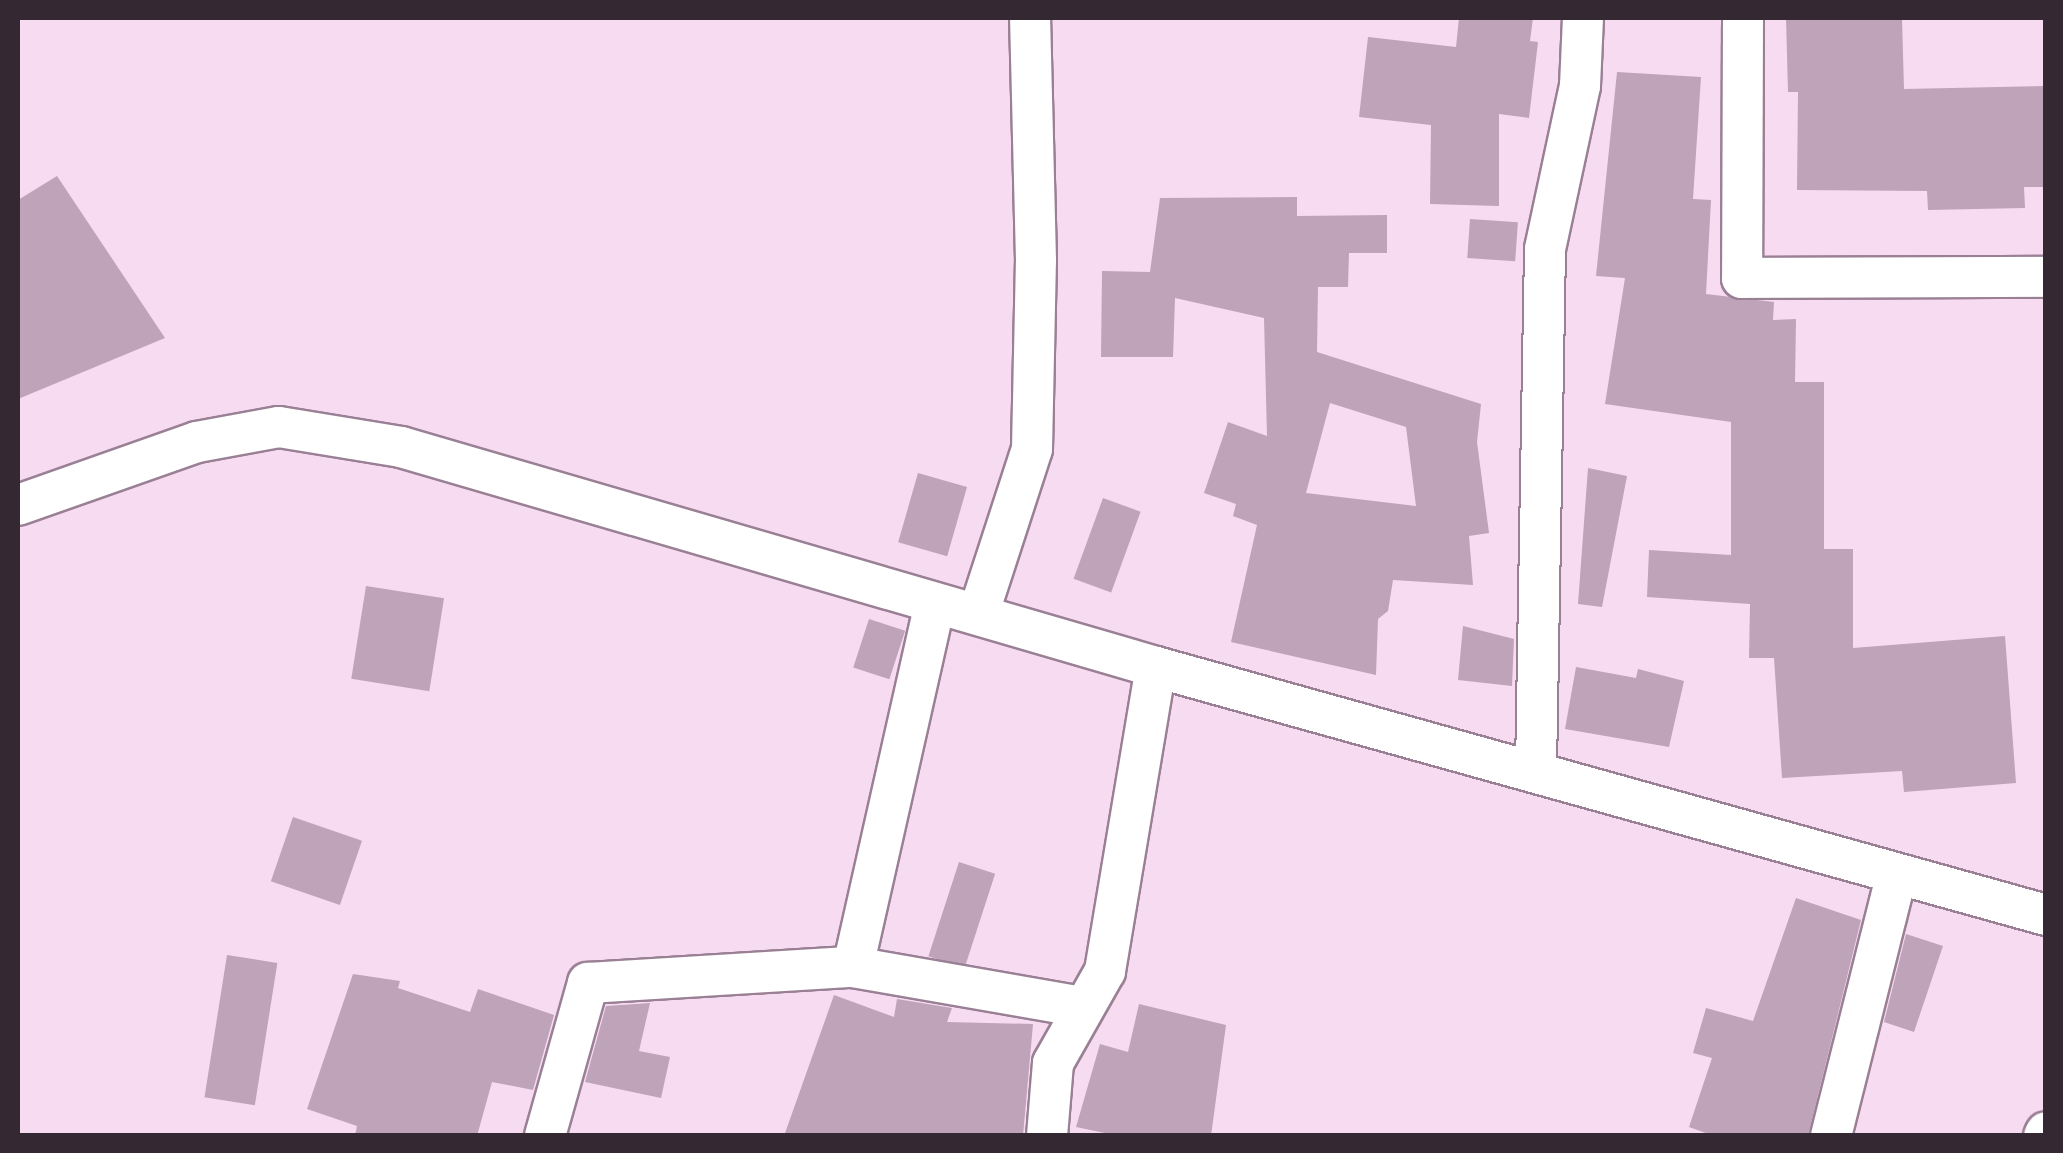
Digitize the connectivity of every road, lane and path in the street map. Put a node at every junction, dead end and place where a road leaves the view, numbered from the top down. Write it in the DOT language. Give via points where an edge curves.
graph roads {
  1 [pos="1030,18"];
  2 [pos="1583,18"];
  3 [pos="1744,18"];
  4 [pos="2046,277"];
  5 [pos="18,505"];
  6 [pos="935,604"];
  7 [pos="979,612"];
  8 [pos="1156,667"];
  9 [pos="1536,769"];
  10 [pos="1896,874"];
  11 [pos="2046,915"];
  12 [pos="853,967"];
  13 [pos="1082,1006"];
  14 [pos="545,1136"];
  15 [pos="1047,1136"];
  16 [pos="1831,1136"];
  1 -- 7 [label="street" via="1032,448"];
  2 -- 9 [label="street" via="1580,86 1545,250"];
  3 -- 4 [label="street" via="1742,278"];
  5 -- 6 [label="street" via="198,442 278,427 401,446"];
  6 -- 7 [label="street"];
  6 -- 12 [label="street"];
  7 -- 8 [label="street"];
  8 -- 9 [label="street"];
  8 -- 13 [label="street" via="1105,972"];
  9 -- 10 [label="street"];
  10 -- 11 [label="street"];
  10 -- 16 [label="street"];
  12 -- 13 [label="street"];
  12 -- 14 [label="street" via="588,983"];
  13 -- 15 [label="street" via="1053,1063"];
}
